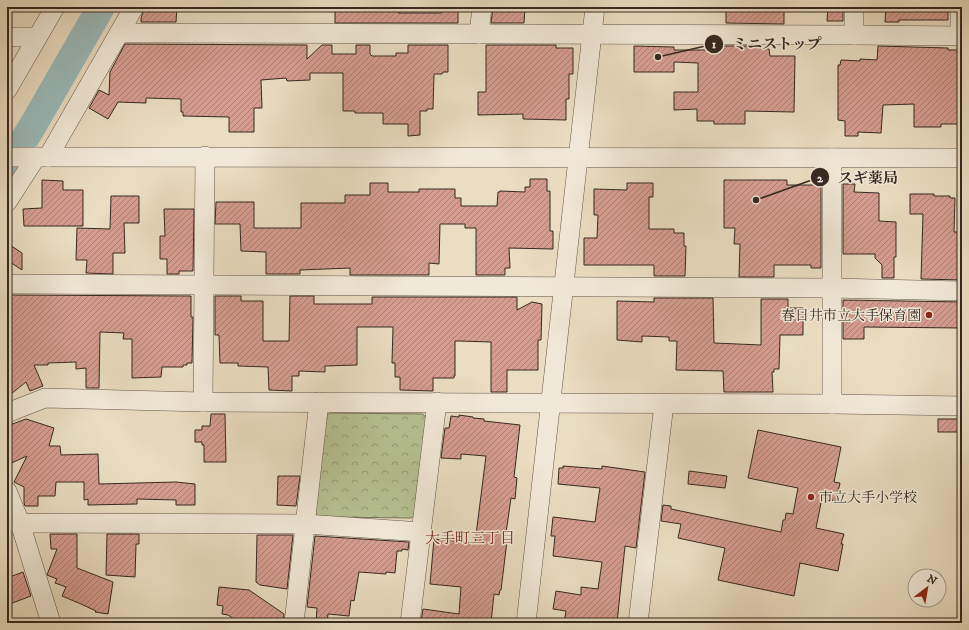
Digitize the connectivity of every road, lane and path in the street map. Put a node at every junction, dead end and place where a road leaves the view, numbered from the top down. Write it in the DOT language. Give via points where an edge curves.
graph roads {
  1 [pos="55,7"];
  2 [pos="134,7"];
  3 [pos="482,7"];
  4 [pos="595,7"];
  5 [pos="854,7"];
  6 [pos="960,7"];
  7 [pos="119,33"];
  8 [pos="479,34"];
  9 [pos="592,35"];
  10 [pos="854,35"];
  11 [pos="961,36"];
  12 [pos="7,37"];
  13 [pos="37,38"];
  14 [pos="7,90"];
  15 [pos="205,156"];
  16 [pos="7,157"];
  17 [pos="42,157"];
  18 [pos="578,158"];
  19 [pos="832,158"];
  20 [pos="962,158"];
  21 [pos="7,202"];
  22 [pos="7,284"];
  23 [pos="204,286"];
  24 [pos="564,286"];
  25 [pos="832,288"];
  26 [pos="962,291"];
  27 [pos="204,402"];
  28 [pos="319,402"];
  29 [pos="437,402"];
  30 [pos="550,403"];
  31 [pos="664,404"];
  32 [pos="832,404"];
  33 [pos="962,406"];
  34 [pos="7,413"];
  35 [pos="7,490"];
  36 [pos="14,522"];
  37 [pos="305,524"];
  38 [pos="422,532"];
  39 [pos="51,623"];
  40 [pos="294,623"];
  41 [pos="410,623"];
  42 [pos="526,623"];
  43 [pos="638,623"];
  1 -- 13 [label="street"];
  2 -- 7 [label="street"];
  3 -- 8 [label="street"];
  4 -- 9 [label="street"];
  5 -- 10 [label="street"];
  6 -- 11 [label="street"];
  7 -- 8 [label="street"];
  7 -- 17 [label="street"];
  8 -- 9 [label="street"];
  9 -- 10 [label="street"];
  9 -- 18 [label="street"];
  10 -- 11 [label="street"];
  12 -- 13 [label="street"];
  13 -- 14 [label="street"];
  15 -- 17 [label="street"];
  15 -- 18 [label="street"];
  15 -- 23 [label="street"];
  16 -- 17 [label="street"];
  17 -- 21 [label="street"];
  18 -- 19 [label="street"];
  18 -- 24 [label="street"];
  19 -- 20 [label="street"];
  19 -- 25 [label="street"];
  22 -- 23 [label="street"];
  23 -- 24 [label="street"];
  23 -- 27 [label="street"];
  24 -- 25 [label="street"];
  24 -- 30 [label="street"];
  25 -- 26 [label="street"];
  25 -- 32 [label="street"];
  27 -- 28 [label="street"];
  27 -- 34 [label="street" via="45,398"];
  28 -- 29 [label="street"];
  28 -- 37 [label="street"];
  29 -- 30 [label="street"];
  29 -- 38 [label="street"];
  30 -- 31 [label="street"];
  30 -- 42 [label="street"];
  31 -- 32 [label="street"];
  31 -- 43 [label="street"];
  32 -- 33 [label="street"];
  35 -- 36 [label="street"];
  36 -- 37 [label="street"];
  36 -- 39 [label="street"];
  37 -- 38 [label="street"];
  37 -- 40 [label="street"];
  38 -- 41 [label="street"];
}
